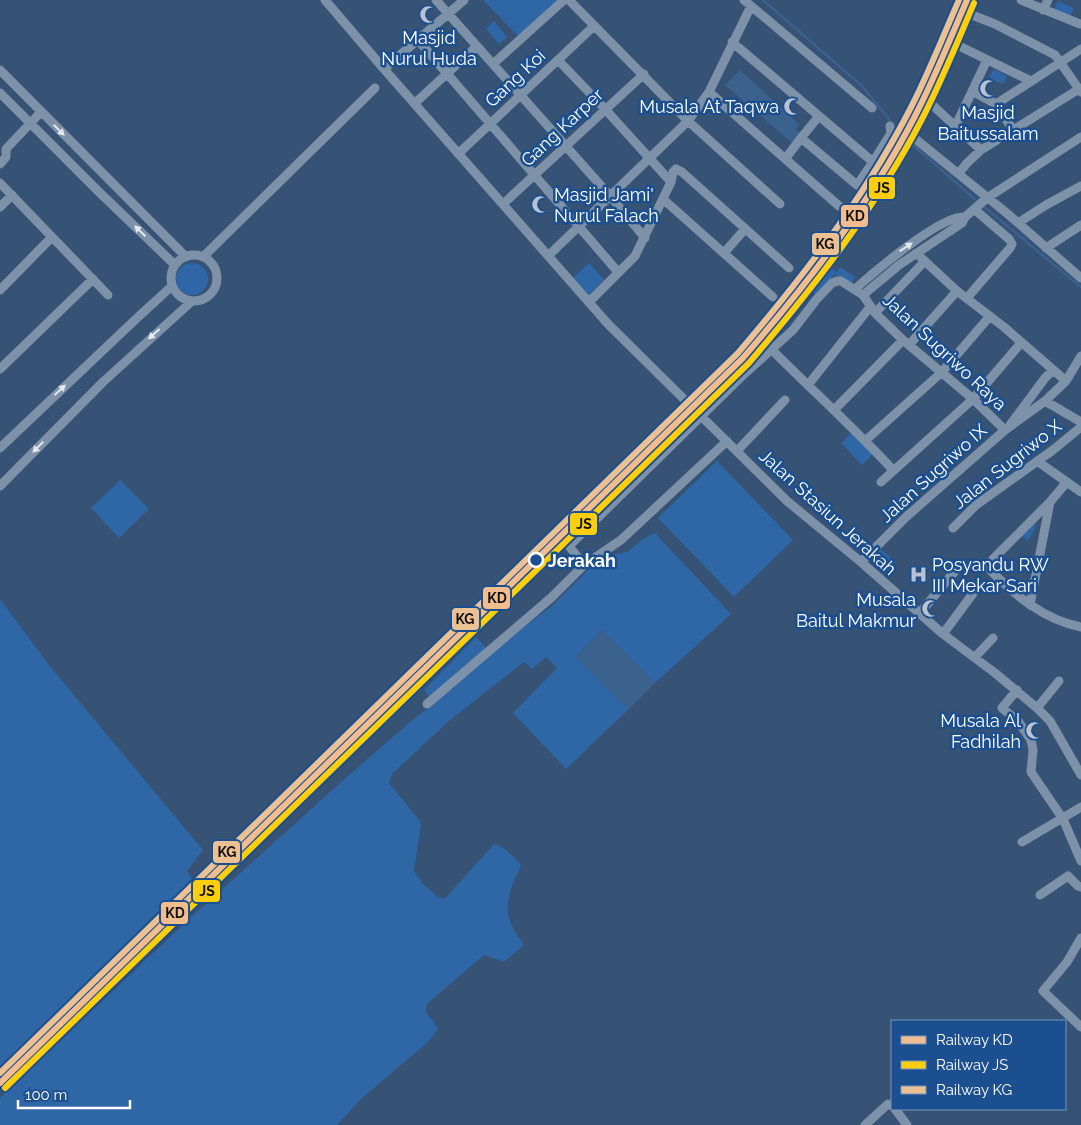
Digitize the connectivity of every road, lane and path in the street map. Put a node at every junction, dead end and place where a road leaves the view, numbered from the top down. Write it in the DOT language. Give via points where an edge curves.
graph roads {
  1 [pos="325,0"];
  2 [pos="436,0"];
  3 [pos="464,0"];
  4 [pos="564,0"];
  5 [pos="569,0"];
  6 [pos="973,0"];
  7 [pos="1021,0"];
  8 [pos="1048,0"];
  9 [pos="747,3"];
  10 [pos="1043,10"];
  11 [pos="967,13"];
  12 [pos="448,14"];
  13 [pos="1081,24"];
  14 [pos="594,26"];
  15 [pos="418,40"];
  16 [pos="732,42"];
  17 [pos="953,43"];
  18 [pos="477,46"];
  19 [pos="1081,49"];
  20 [pos="558,60"];
  21 [pos="987,60"];
  22 [pos="1062,62"];
  23 [pos="493,64"];
  24 [pos="384,69"];
  25 [pos="0,70"];
  26 [pos="448,74"];
  27 [pos="644,74"];
  28 [pos="1031,81"];
  29 [pos="374,88"];
  30 [pos="1080,90"];
  31 [pos="972,91"];
  32 [pos="709,92"];
  33 [pos="0,93"];
  34 [pos="520,95"];
  35 [pos="928,102"];
  36 [pos="415,103"];
  37 [pos="996,104"];
  38 [pos="872,108"];
  39 [pos="605,109"];
  40 [pos="41,112"];
  41 [pos="819,116"];
  42 [pos="688,121"];
  43 [pos="30,124"];
  44 [pos="490,124"];
  45 [pos="956,125"];
  46 [pos="890,126"];
  47 [pos="1013,130"];
  48 [pos="1081,137"];
  49 [pos="801,138"];
  50 [pos="565,145"];
  51 [pos="3,149"];
  52 [pos="982,150"];
  53 [pos="458,154"];
  54 [pos="648,158"];
  55 [pos="786,158"];
  56 [pos="873,162"];
  57 [pos="0,164"];
  58 [pos="959,173"];
  59 [pos="536,174"];
  60 [pos="671,182"];
  61 [pos="0,183"];
  62 [pos="1081,186"];
  63 [pos="12,195"];
  64 [pos="611,197"];
  65 [pos="663,199"];
  66 [pos="986,199"];
  67 [pos="503,204"];
  68 [pos="780,204"];
  69 [pos="839,206"];
  70 [pos="0,207"];
  71 [pos="974,209"];
  72 [pos="964,217"];
  73 [pos="1018,223"];
  74 [pos="1081,225"];
  75 [pos="579,226"];
  76 [pos="745,228"];
  77 [pos="52,237"];
  78 [pos="645,238"];
  79 [pos="1046,248"];
  80 [pos="724,253"];
  81 [pos="916,253"];
  82 [pos="548,256"];
  83 [pos="186,257"];
  84 [pos="892,257"];
  85 [pos="925,261"];
  86 [pos="209,262"];
  87 [pos="176,265"];
  88 [pos="899,265"];
  89 [pos="789,268"];
  90 [pos="879,268"];
  91 [pos="1077,269"];
  92 [pos="618,272"];
  93 [pos="886,274"];
  94 [pos="1081,278"];
  95 [pos="93,279"];
  96 [pos="854,289"];
  97 [pos="0,290"];
  98 [pos="957,291"];
  99 [pos="108,295"];
  100 [pos="181,295"];
  101 [pos="863,295"];
  102 [pos="773,297"];
  103 [pos="966,298"];
  104 [pos="589,302"];
  105 [pos="873,310"];
  106 [pos="990,316"];
  107 [pos="906,343"];
  108 [pos="1021,343"];
  109 [pos="772,350"];
  110 [pos="1081,356"];
  111 [pos="0,369"];
  112 [pos="1052,371"];
  113 [pos="942,372"];
  114 [pos="1066,381"];
  115 [pos="808,385"];
  116 [pos="973,399"];
  117 [pos="785,400"];
  118 [pos="1045,401"];
  119 [pos="837,407"];
  120 [pos="703,416"];
  121 [pos="1081,422"];
  122 [pos="1081,426"];
  123 [pos="1007,429"];
  124 [pos="866,440"];
  125 [pos="727,441"];
  126 [pos="0,448"];
  127 [pos="737,451"];
  128 [pos="1037,461"];
  129 [pos="893,470"];
  130 [pos="881,482"];
  131 [pos="1066,483"];
  132 [pos="0,486"];
  133 [pos="1081,492"];
  134 [pos="1050,502"];
  135 [pos="953,528"];
  136 [pos="861,562"];
  137 [pos="584,565"];
  138 [pos="955,571"];
  139 [pos="977,588"];
  140 [pos="1030,605"];
  141 [pos="919,614"];
  142 [pos="1081,627"];
  143 [pos="943,634"];
  144 [pos="993,638"];
  145 [pos="975,657"];
  146 [pos="1059,681"];
  147 [pos="1017,690"];
  148 [pos="427,704"];
  149 [pos="1037,708"];
  150 [pos="1081,775"];
  151 [pos="1081,807"];
  152 [pos="1063,819"];
  153 [pos="1022,842"];
  154 [pos="1081,861"];
  155 [pos="1081,887"];
  156 [pos="1040,895"];
  157 [pos="1081,938"];
  158 [pos="1081,1027"];
  159 [pos="891,1106"];
  160 [pos="896,1110"];
  161 [pos="865,1125"];
  162 [pos="907,1125"];
  1 -- 24 [label="street, Jalan Stasiun Jerakah"];
  2 -- 12 [label="street"];
  3 -- 12 [label="street"];
  4 -- 23 [label="street"];
  5 -- 14 [label="street"];
  6 -- 11 [label="street"];
  7 -- 10 [label="street"];
  8 -- 10 [label="street"];
  9 -- 16 [label="street"];
  9 -- 38 [label="street"];
  10 -- 13 [label="street"];
  11 -- 17 [label="street"];
  11 -- 22 [label="street" via="1034,43"];
  12 -- 15 [label="street"];
  12 -- 18 [label="street"];
  14 -- 20 [label="street, Gang Koi"];
  14 -- 27 [label="street"];
  15 -- 24 [label="street"];
  15 -- 26 [label="street"];
  16 -- 32 [label="street"];
  16 -- 41 [label="street"];
  17 -- 21 [label="street"];
  17 -- 35 [label="street"];
  18 -- 23 [label="street"];
  18 -- 26 [label="street"];
  19 -- 22 [label="street"];
  20 -- 34 [label="street, Gang Koi"];
  20 -- 39 [label="street"];
  21 -- 28 [label="street"];
  21 -- 31 [label="street"];
  22 -- 28 [label="street"];
  22 -- 30 [label="street"];
  23 -- 34 [label="street"];
  24 -- 36 [label="street, Jalan Stasiun Jerakah"];
  25 -- 40 [label="street"];
  26 -- 36 [label="street"];
  26 -- 44 [label="street"];
  27 -- 39 [label="street, Gang Karper"];
  27 -- 42 [label="street"];
  28 -- 37 [label="street"];
  29 -- 86 [label="street"];
  30 -- 47 [label="street"];
  31 -- 37 [label="street"];
  31 -- 45 [label="street"];
  32 -- 42 [label="street"];
  32 -- 55 [label="street"];
  33 -- 43 [label="street"];
  34 -- 44 [label="street, Gang Koi"];
  34 -- 50 [label="street"];
  35 -- 45 [label="street"];
  35 -- 58 [label="street" via="913,137"];
  36 -- 53 [label="street, Jalan Stasiun Jerakah"];
  37 -- 47 [label="street"];
  39 -- 50 [label="street, Gang Karper"];
  39 -- 54 [label="street"];
  40 -- 43 [label="street"];
  40 -- 83 [label="street, one-way"];
  41 -- 49 [label="street"];
  41 -- 56 [label="street"];
  42 -- 54 [label="street"];
  42 -- 68 [label="street"];
  43 -- 51 [label="street"];
  87 -- 43 [label="street, one-way"];
  44 -- 53 [label="street, Gang Koi"];
  44 -- 59 [label="street"];
  45 -- 52 [label="street"];
  46 -- 56 [label="street" via="891,133"];
  47 -- 52 [label="street"];
  48 -- 66 [label="street, Jalan Sugriwo Raya"];
  49 -- 55 [label="street"];
  49 -- 56 [label="street" via="857,185"];
  50 -- 59 [label="street, Gang Karper"];
  50 -- 64 [label="street"];
  51 -- 57 [label="street" via="6,157"];
  52 -- 58 [label="street"];
  53 -- 67 [label="street, Jalan Stasiun Jerakah"];
  54 -- 60 [label="street"];
  54 -- 64 [label="street"];
  55 -- 69 [label="street"];
  58 -- 66 [label="street"];
  59 -- 67 [label="street, Gang Karper"];
  59 -- 75 [label="street"];
  60 -- 65 [label="street"];
  60 -- 76 [label="street" via="673,172 679,169"];
  61 -- 63 [label="street"];
  62 -- 73 [label="street"];
  63 -- 70 [label="street"];
  63 -- 77 [label="street"];
  64 -- 75 [label="street"];
  64 -- 78 [label="street"];
  65 -- 78 [label="street"];
  65 -- 80 [label="street"];
  66 -- 71 [label="street, Jalan Sugriwo Raya"];
  66 -- 73 [label="street"];
  67 -- 82 [label="street, Jalan Stasiun Jerakah"];
  71 -- 72 [label="street, Jalan Sugriwo Raya"];
  71 -- 103 [label="street" via="1012,244"];
  72 -- 81 [label="street, Jalan Sugriwo Raya" via="962,223"];
  84 -- 72 [label="street, Jalan Sugriwo Raya, one-way" via="931,231 957,217"];
  73 -- 79 [label="street"];
  74 -- 79 [label="street"];
  75 -- 82 [label="street"];
  75 -- 92 [label="street"];
  76 -- 80 [label="street"];
  76 -- 89 [label="street"];
  77 -- 95 [label="street"];
  77 -- 97 [label="street"];
  78 -- 92 [label="street" via="635,256"];
  79 -- 91 [label="street"];
  80 -- 102 [label="street"];
  81 -- 85 [label="street"];
  81 -- 88 [label="street, Jalan Sugriwo Raya"];
  82 -- 104 [label="street, Jalan Stasiun Jerakah"];
  83 -- 86 [label="street" via="194,255"];
  83 -- 87 [label="street"];
  84 -- 88 [label="street"];
  84 -- 90 [label="street, Jalan Sugriwo Raya"];
  85 -- 98 [label="street"];
  85 -- 105 [label="street"];
  86 -- 100 [label="street" via="217,276 213,292 199,301"];
  87 -- 100 [label="street" via="172,272"];
  88 -- 93 [label="street, Jalan Sugriwo Raya"];
  90 -- 93 [label="street"];
  90 -- 96 [label="street, Jalan Sugriwo Raya"];
  91 -- 94 [label="street"];
  92 -- 104 [label="street"];
  93 -- 101 [label="street, Jalan Sugriwo Raya"];
  95 -- 99 [label="street"];
  95 -- 111 [label="street"];
  96 -- 101 [label="street, Jalan Sugriwo Raya"];
  96 -- 109 [label="street" via="837,280"];
  98 -- 103 [label="street"];
  98 -- 107 [label="street"];
  126 -- 100 [label="street, one-way" via="115,338"];
  100 -- 132 [label="street, one-way" via="103,382"];
  101 -- 105 [label="street, Jalan Sugriwo Raya"];
  103 -- 106 [label="street"];
  104 -- 120 [label="street, Jalan Stasiun Jerakah" via="638,355"];
  105 -- 107 [label="street, Jalan Sugriwo Raya"];
  105 -- 115 [label="street"];
  106 -- 108 [label="street"];
  106 -- 113 [label="street"];
  107 -- 113 [label="street, Jalan Sugriwo Raya"];
  107 -- 119 [label="street"];
  108 -- 112 [label="street"];
  108 -- 116 [label="street"];
  109 -- 115 [label="street"];
  109 -- 120 [label="street"];
  110 -- 114 [label="street, Jalan Sugriwo Raya"];
  112 -- 114 [label="street"];
  112 -- 123 [label="street"];
  113 -- 116 [label="street, Jalan Sugriwo Raya"];
  113 -- 124 [label="street"];
  114 -- 118 [label="street, Jalan Sugriwo Raya"];
  115 -- 124 [label="street"];
  116 -- 123 [label="street, Jalan Sugriwo Raya"];
  116 -- 129 [label="street"];
  117 -- 127 [label="street"];
  118 -- 121 [label="street"];
  118 -- 123 [label="street, Jalan Sugriwo Raya"];
  120 -- 125 [label="street, Jalan Stasiun Jerakah"];
  120 -- 137 [label="street" via="569,546"];
  122 -- 128 [label="street, Jalan Sugriwo X"];
  123 -- 136 [label="street, Jalan Sugriwo IX" via="906,517"];
  124 -- 129 [label="street"];
  125 -- 127 [label="street, Jalan Stasiun Jerakah"];
  125 -- 137 [label="street" via="621,540"];
  127 -- 136 [label="street, Jalan Stasiun Jerakah" via="787,502"];
  128 -- 131 [label="street"];
  128 -- 135 [label="street, Jalan Sugriwo X" via="976,505"];
  129 -- 130 [label="street"];
  131 -- 133 [label="street"];
  131 -- 134 [label="street"];
  134 -- 140 [label="street"];
  134 -- 140 [label="street" via="989,566"];
  136 -- 141 [label="street, Jalan Stasiun Jerakah"];
  137 -- 148 [label="street"];
  138 -- 141 [label="street"];
  139 -- 143 [label="street"];
  140 -- 142 [label="street"];
  141 -- 143 [label="street, Jalan Stasiun Jerakah"];
  143 -- 145 [label="street, Jalan Stasiun Jerakah"];
  144 -- 145 [label="street"];
  145 -- 147 [label="street, Jalan Stasiun Jerakah"];
  146 -- 149 [label="street"];
  147 -- 149 [label="street, Jalan Stasiun Jerakah"];
  147 -- 152 [label="street" via="1002,708 1018,721 1031,740 1031,772"];
  149 -- 150 [label="street, Jalan Stasiun Jerakah" via="1050,722"];
  151 -- 152 [label="street"];
  152 -- 153 [label="street"];
  152 -- 154 [label="street"];
  155 -- 156 [label="street" via="1068,876"];
  157 -- 158 [label="street" via="1043,993"];
  159 -- 161 [label="street" via="888,1104"];
  160 -- 162 [label="street"];
}
